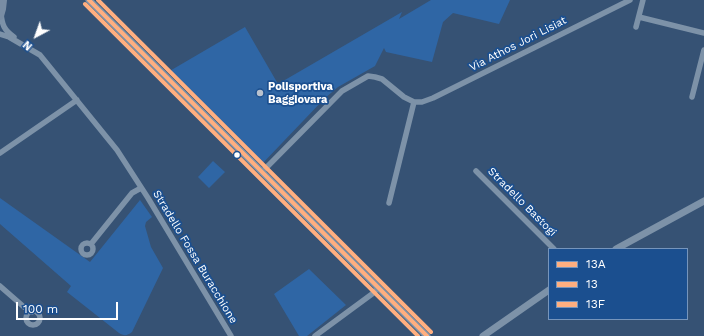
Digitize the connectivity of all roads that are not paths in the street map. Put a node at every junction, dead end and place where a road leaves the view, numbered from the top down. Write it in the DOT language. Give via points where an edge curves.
graph roads {
  1 [pos="89,0"];
  2 [pos="630,0"];
  3 [pos="643,0"];
  4 [pos="4,1"];
  5 [pos="1,14"];
  6 [pos="639,17"];
  7 [pos="636,27"];
  8 [pos="704,33"];
  9 [pos="0,34"];
  10 [pos="23,45"];
  11 [pos="704,50"];
  12 [pos="692,97"];
  13 [pos="77,100"];
  14 [pos="414,102"];
  15 [pos="0,152"];
  16 [pos="476,171"];
  17 [pos="262,172"];
  18 [pos="141,188"];
  19 [pos="704,200"];
  20 [pos="389,203"];
  21 [pos="91,244"];
  22 [pos="553,248"];
  23 [pos="618,248"];
  24 [pos="0,286"];
  25 [pos="378,288"];
  26 [pos="548,291"];
  27 [pos="30,313"];
  28 [pos="231,336"];
  29 [pos="315,336"];
  30 [pos="427,336"];
  31 [pos="483,336"];
  1 -- 17 [label="street"];
  2 -- 14 [label="street, Via Athos Jori Lisiat" via="433,98"];
  3 -- 6 [label="street"];
  4 -- 5 [label="main road"];
  5 -- 10 [label="street" via="2,24 6,30"];
  6 -- 7 [label="street"];
  6 -- 8 [label="street"];
  9 -- 10 [label="street"];
  10 -- 13 [label="street, Stradello Fossa Buracchione" via="40,55"];
  11 -- 12 [label="street"];
  13 -- 15 [label="street"];
  13 -- 18 [label="street, Stradello Fossa Buracchione" via="117,150"];
  14 -- 17 [label="street" via="382,79 368,76 342,91"];
  14 -- 20 [label="street"];
  16 -- 22 [label="street, Stradello Bastogi"];
  17 -- 25 [label="street"];
  18 -- 21 [label="street, Stradello Fossa Buracchione" via="132,193"];
  18 -- 28 [label="street, Stradello Fossa Buracchione"];
  19 -- 23 [label="street"];
  24 -- 27 [label="street"];
  25 -- 29 [label="street"];
  25 -- 30 [label="street"];
  26 -- 31 [label="street"];
}
